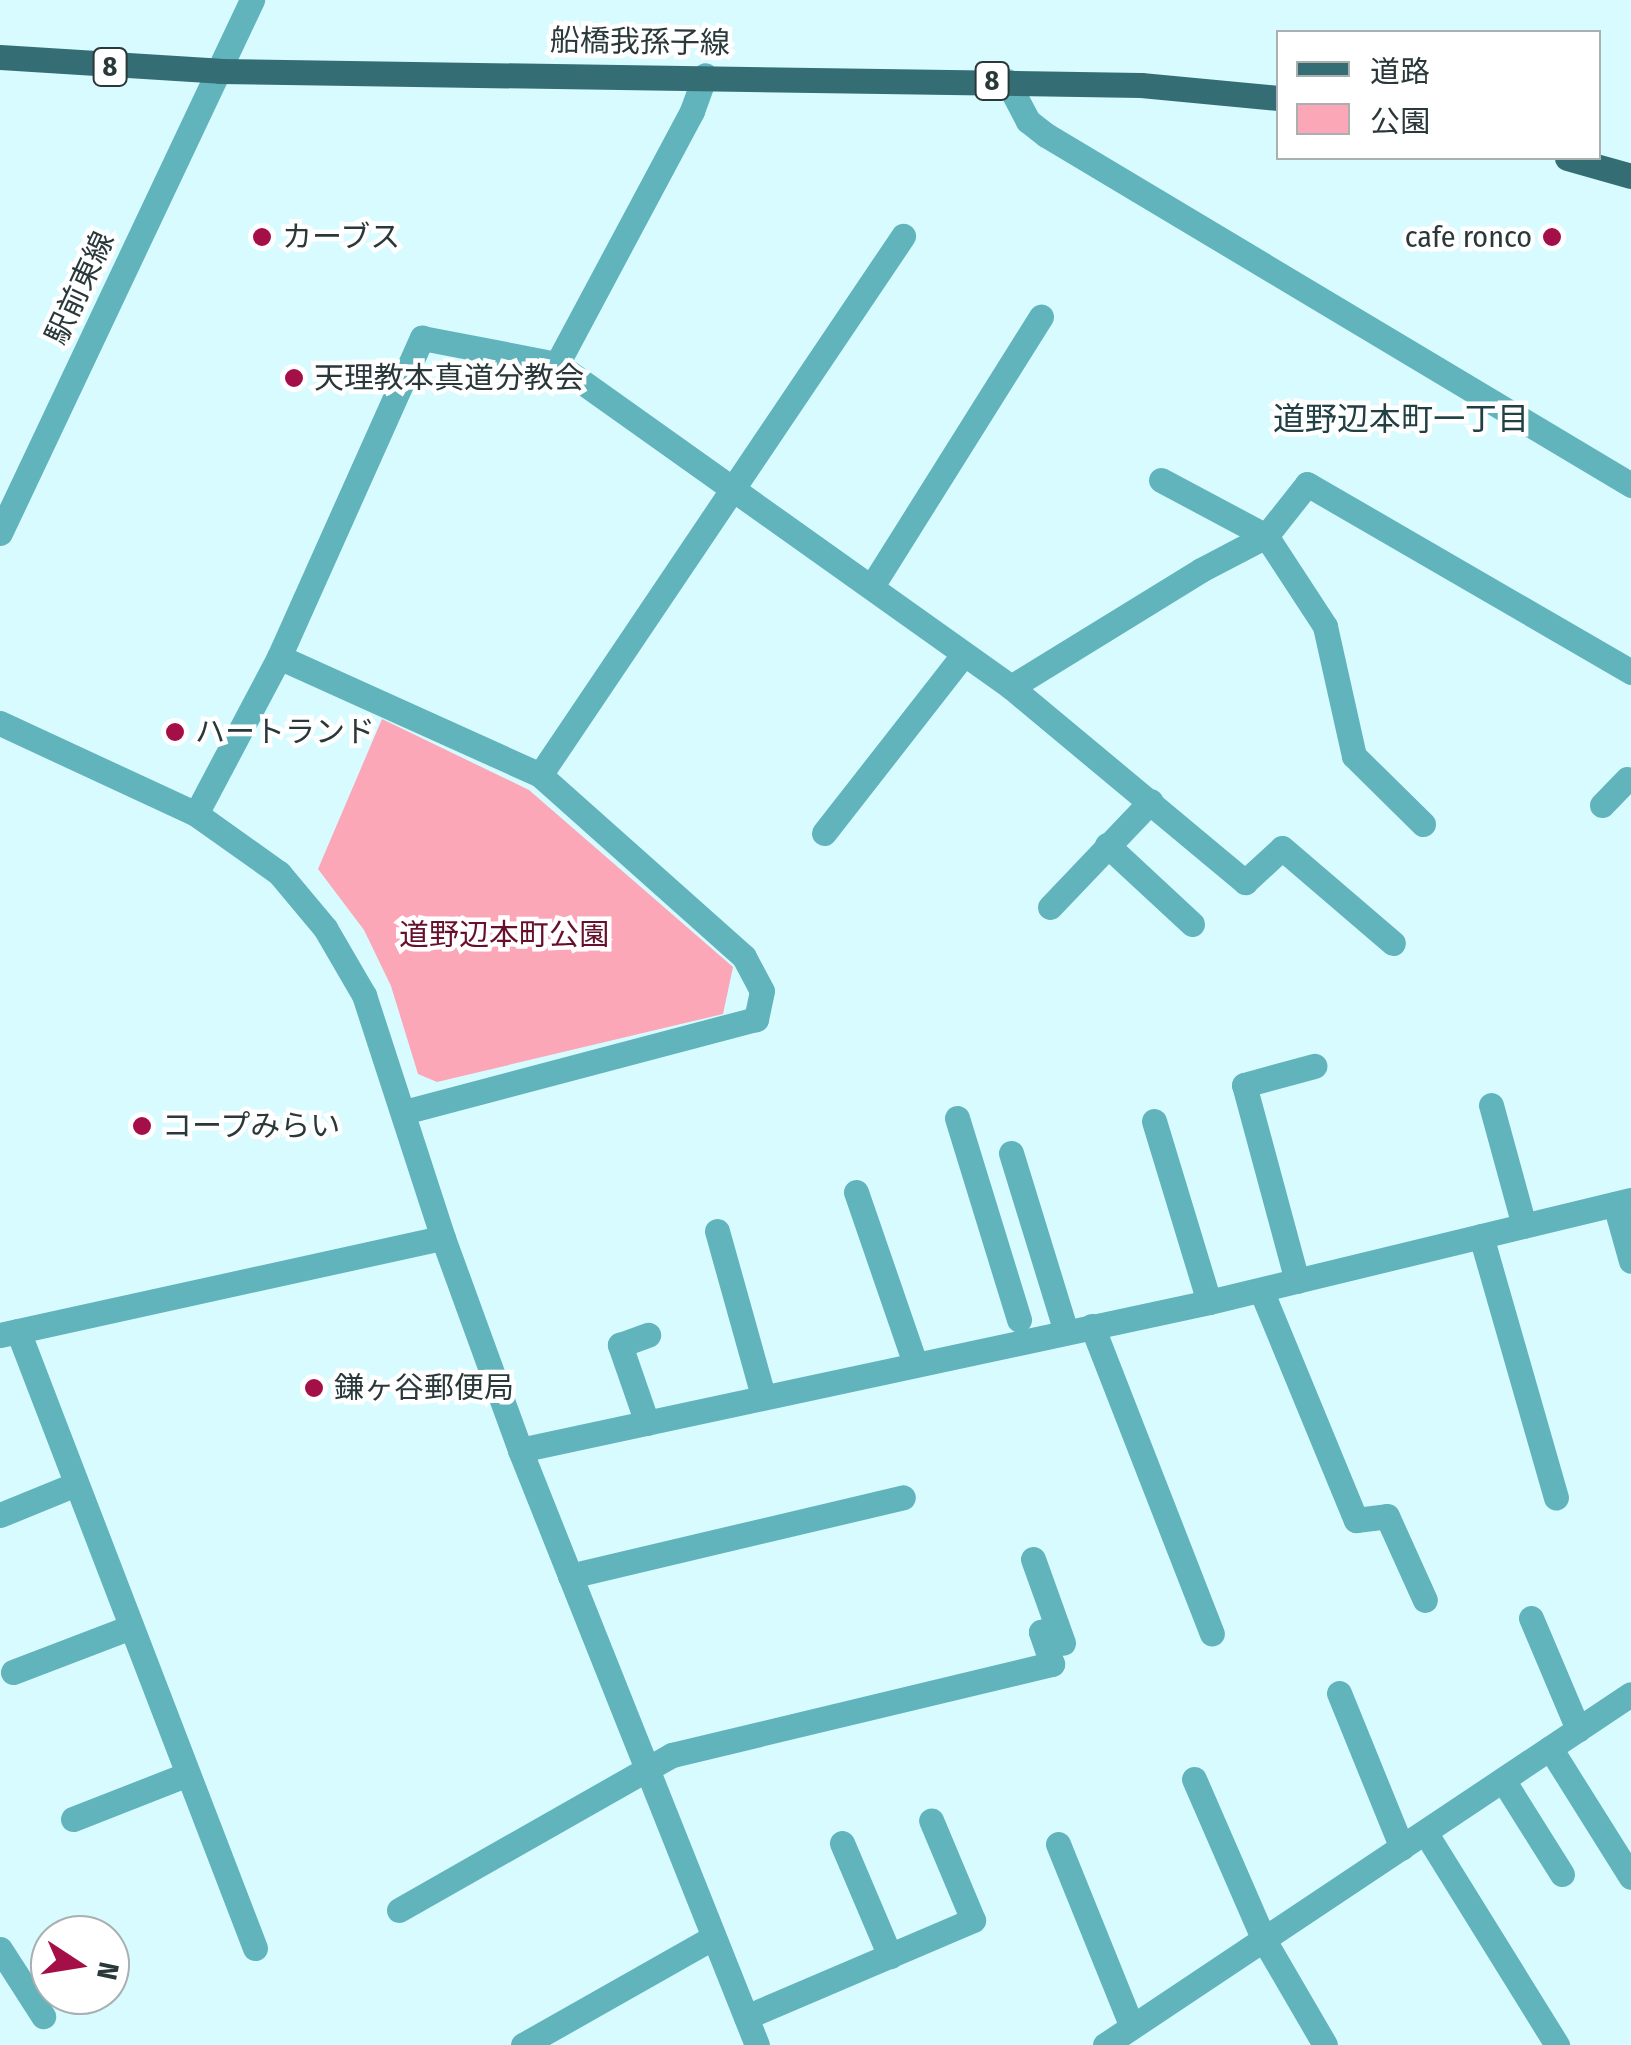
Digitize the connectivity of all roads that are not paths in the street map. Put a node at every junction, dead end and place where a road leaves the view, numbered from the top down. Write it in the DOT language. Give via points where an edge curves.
graph roads {
  1 [pos="252,0"];
  2 [pos="0,57"];
  3 [pos="220,71"];
  4 [pos="705,75"];
  5 [pos="1008,81"];
  6 [pos="1276,98"];
  7 [pos="1573,160"];
  8 [pos="1631,176"];
  9 [pos="903,236"];
  10 [pos="1041,317"];
  11 [pos="557,364"];
  12 [pos="1161,480"];
  13 [pos="1631,485"];
  14 [pos="734,489"];
  15 [pos="0,533"];
  16 [pos="1266,536"];
  17 [pos="872,586"];
  18 [pos="963,655"];
  19 [pos="279,657"];
  20 [pos="1631,672"];
  21 [pos="1011,687"];
  22 [pos="0,724"];
  23 [pos="540,775"];
  24 [pos="1630,779"];
  25 [pos="1151,801"];
  26 [pos="1602,805"];
  27 [pos="196,814"];
  28 [pos="1423,824"];
  29 [pos="824,833"];
  30 [pos="1107,845"];
  31 [pos="1050,907"];
  32 [pos="1192,924"];
  33 [pos="1393,944"];
  34 [pos="1314,1066"];
  35 [pos="1491,1105"];
  36 [pos="404,1112"];
  37 [pos="957,1118"];
  38 [pos="1154,1122"];
  39 [pos="1010,1152"];
  40 [pos="856,1192"];
  41 [pos="1623,1202"];
  42 [pos="1524,1226"];
  43 [pos="718,1231"];
  44 [pos="1036,1234"];
  45 [pos="1481,1236"];
  46 [pos="443,1238"];
  47 [pos="996,1246"];
  48 [pos="1631,1261"];
  49 [pos="1297,1281"];
  50 [pos="1261,1290"];
  51 [pos="1209,1302"];
  52 [pos="1019,1320"];
  53 [pos="1092,1326"];
  54 [pos="1066,1332"];
  55 [pos="9,1333"];
  56 [pos="648,1335"];
  57 [pos="915,1363"];
  58 [pos="763,1396"];
  59 [pos="647,1423"];
  60 [pos="520,1450"];
  61 [pos="76,1484"];
  62 [pos="1556,1496"];
  63 [pos="903,1497"];
  64 [pos="0,1515"];
  65 [pos="1033,1559"];
  66 [pos="570,1576"];
  67 [pos="1425,1600"];
  68 [pos="1531,1618"];
  69 [pos="131,1627"];
  70 [pos="1212,1634"];
  71 [pos="13,1672"];
  72 [pos="1339,1692"];
  73 [pos="1631,1694"];
  74 [pos="1578,1729"];
  75 [pos="1550,1748"];
  76 [pos="647,1767"];
  77 [pos="188,1774"];
  78 [pos="1194,1779"];
  79 [pos="1502,1780"];
  80 [pos="73,1819"];
  81 [pos="932,1820"];
  82 [pos="1425,1832"];
  83 [pos="842,1843"];
  84 [pos="1058,1844"];
  85 [pos="1402,1848"];
  86 [pos="1562,1874"];
  87 [pos="1631,1877"];
  88 [pos="399,1910"];
  89 [pos="714,1937"];
  90 [pos="1264,1940"];
  91 [pos="255,1948"];
  92 [pos="0,1949"];
  93 [pos="890,1956"];
  94 [pos="43,2016"];
  95 [pos="746,2017"];
  96 [pos="1132,2027"];
  97 [pos="523,2045"];
  98 [pos="758,2045"];
  99 [pos="1105,2045"];
  100 [pos="1325,2045"];
  101 [pos="1557,2045"];
  1 -- 3 [label="street, 駅前東線"];
  2 -- 3 [label="main road, 船橋我孫子線 / 8"];
  3 -- 4 [label="main road, 船橋我孫子線 / 8"];
  3 -- 15 [label="street, 駅前東線"];
  4 -- 5 [label="main road, 船橋我孫子線 / 8"];
  4 -- 11 [label="street"];
  5 -- 6 [label="main road, 船橋我孫子線 / 8"];
  5 -- 13 [label="street" via="1028,121 1046,134"];
  7 -- 8 [label="main road"];
  9 -- 14 [label="street"];
  10 -- 17 [label="street"];
  11 -- 14 [label="street"];
  11 -- 19 [label="street" via="422,338"];
  12 -- 16 [label="street"];
  14 -- 17 [label="street"];
  14 -- 23 [label="street"];
  16 -- 20 [label="street" via="1308,484"];
  16 -- 21 [label="street"];
  16 -- 28 [label="street" via="1325,626 1354,756"];
  17 -- 18 [label="street"];
  18 -- 21 [label="street"];
  18 -- 29 [label="street"];
  19 -- 23 [label="street"];
  19 -- 27 [label="street"];
  21 -- 25 [label="street"];
  22 -- 27 [label="street"];
  23 -- 36 [label="street" via="744,956 762,991 756,1020"];
  24 -- 26 [label="street"];
  25 -- 30 [label="street"];
  25 -- 33 [label="street" via="1245,882 1282,848"];
  27 -- 36 [label="street" via="279,873 324,928 364,995"];
  30 -- 31 [label="street"];
  30 -- 32 [label="street"];
  34 -- 49 [label="street" via="1244,1085"];
  35 -- 42 [label="street"];
  36 -- 46 [label="street"];
  37 -- 47 [label="street"];
  38 -- 51 [label="street"];
  39 -- 44 [label="street"];
  40 -- 57 [label="street"];
  41 -- 42 [label="street"];
  41 -- 48 [label="street"];
  42 -- 45 [label="street"];
  43 -- 58 [label="street"];
  44 -- 47 [label="street"];
  44 -- 54 [label="street"];
  45 -- 49 [label="street"];
  45 -- 62 [label="street"];
  46 -- 55 [label="street"];
  46 -- 60 [label="street"];
  47 -- 52 [label="street"];
  49 -- 50 [label="street"];
  50 -- 51 [label="street"];
  50 -- 67 [label="street" via="1356,1520 1387,1516"];
  51 -- 53 [label="street"];
  53 -- 54 [label="street"];
  53 -- 70 [label="street"];
  54 -- 57 [label="street"];
  55 -- 61 [label="street"];
  56 -- 59 [label="street" via="620,1345"];
  57 -- 58 [label="street"];
  58 -- 59 [label="street"];
  59 -- 60 [label="street"];
  60 -- 66 [label="street"];
  61 -- 64 [label="street"];
  61 -- 69 [label="street"];
  63 -- 66 [label="street"];
  65 -- 76 [label="street" via="1054,1636 1052,1664 672,1754"];
  66 -- 76 [label="street"];
  68 -- 74 [label="street"];
  69 -- 71 [label="street"];
  69 -- 77 [label="street"];
  72 -- 85 [label="street"];
  73 -- 74 [label="street"];
  74 -- 75 [label="street"];
  75 -- 79 [label="street"];
  75 -- 87 [label="street"];
  76 -- 88 [label="street"];
  76 -- 89 [label="street"];
  77 -- 80 [label="street"];
  77 -- 91 [label="street"];
  78 -- 90 [label="street"];
  79 -- 82 [label="street"];
  79 -- 86 [label="street"];
  81 -- 93 [label="street" via="974,1920"];
  82 -- 85 [label="street"];
  82 -- 101 [label="street"];
  83 -- 93 [label="street"];
  84 -- 96 [label="street"];
  85 -- 90 [label="street"];
  89 -- 95 [label="street"];
  89 -- 97 [label="street"];
  90 -- 96 [label="street"];
  90 -- 100 [label="street"];
  92 -- 94 [label="street"];
  93 -- 95 [label="street"];
  95 -- 98 [label="street"];
  96 -- 99 [label="street"];
}
